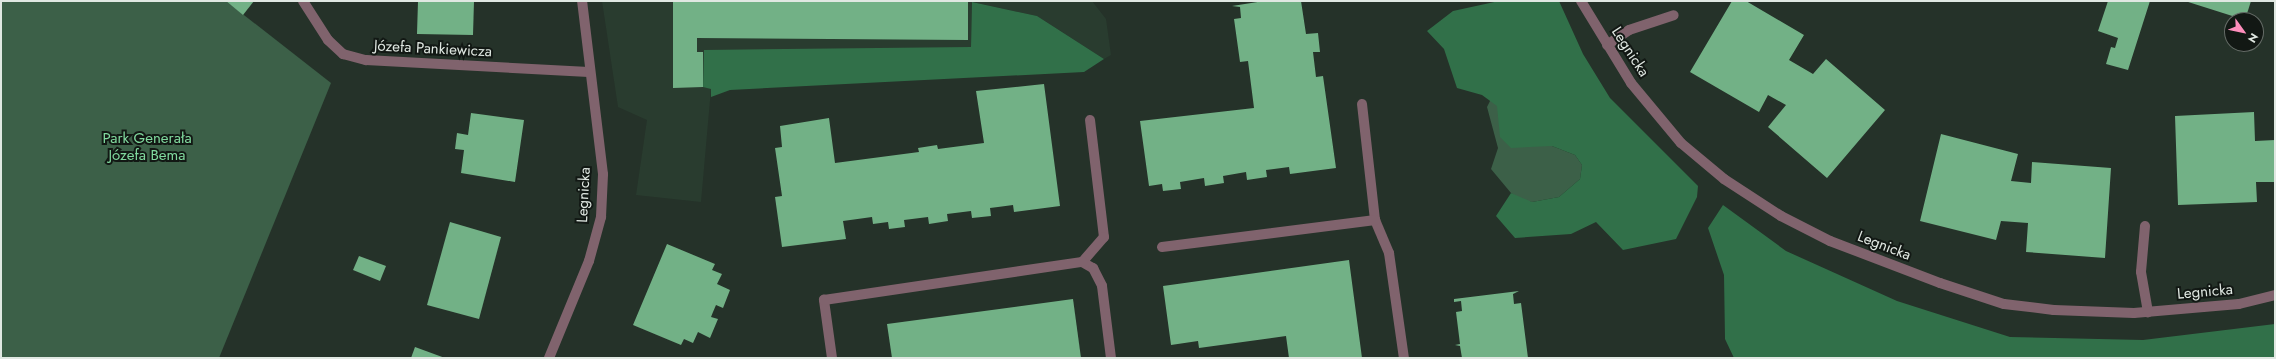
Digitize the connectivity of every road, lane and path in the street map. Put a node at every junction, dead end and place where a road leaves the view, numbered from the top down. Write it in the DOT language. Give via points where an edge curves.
graph roads {
  1 [pos="304,1"];
  2 [pos="582,1"];
  3 [pos="1581,1"];
  4 [pos="1674,16"];
  5 [pos="1607,45"];
  6 [pos="589,72"];
  7 [pos="1362,104"];
  8 [pos="1090,120"];
  9 [pos="1375,220"];
  10 [pos="2145,226"];
  11 [pos="1162,247"];
  12 [pos="1082,262"];
  13 [pos="2275,296"];
  14 [pos="2148,312"];
  15 [pos="549,358"];
  16 [pos="832,358"];
  17 [pos="1111,358"];
  18 [pos="1404,358"];
  1 -- 6 [label="street, Józefa Pankiewicza" via="328,40 343,54 366,60"];
  2 -- 6 [label="street, Legnicka"];
  3 -- 5 [label="street, Legnicka"];
  4 -- 5 [label="street" via="1630,30"];
  5 -- 14 [label="street, Legnicka" via="1631,83 1681,143 1724,179 1781,216 1830,241 1940,284 2004,304 2054,310"];
  6 -- 15 [label="street, Legnicka" via="603,174 601,217 589,261"];
  7 -- 9 [label="street"];
  8 -- 12 [label="street" via="1104,237"];
  9 -- 11 [label="street"];
  9 -- 18 [label="street" via="1388,253"];
  10 -- 14 [label="street" via="2141,272"];
  12 -- 16 [label="street" via="824,300"];
  12 -- 17 [label="street" via="1093,268 1102,286"];
  13 -- 14 [label="street, Legnicka" via="2239,304"];
}
